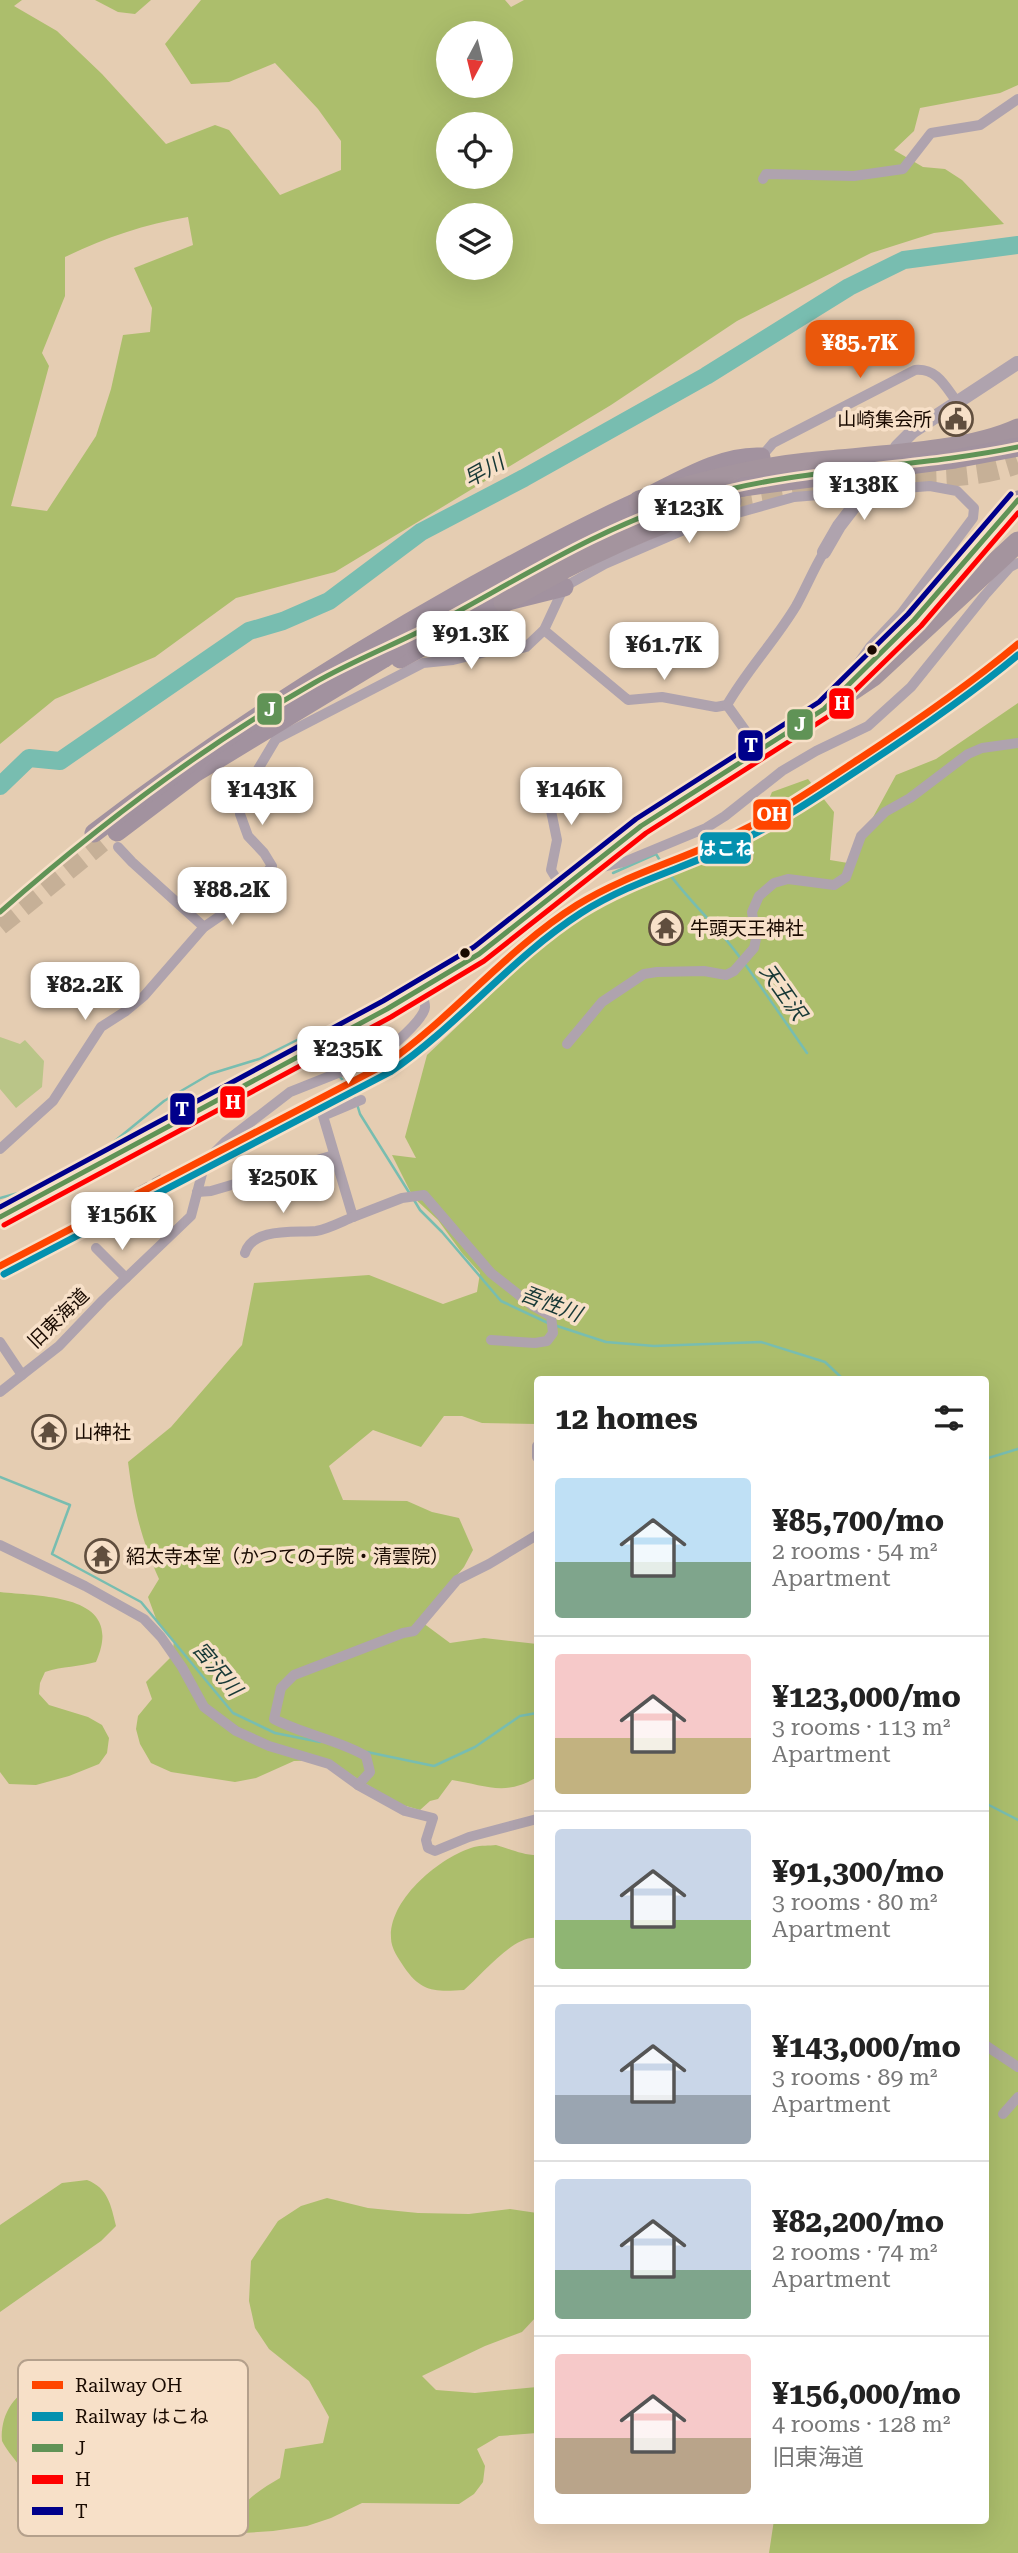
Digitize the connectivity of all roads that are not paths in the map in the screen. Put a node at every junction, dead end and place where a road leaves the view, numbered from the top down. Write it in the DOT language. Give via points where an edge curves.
graph roads {
  1 [pos="1018,99"];
  2 [pos="762,179"];
  3 [pos="1018,363"];
  4 [pos="957,402"];
  5 [pos="1018,429"];
  6 [pos="897,447"];
  7 [pos="1018,447"];
  8 [pos="760,461"];
  9 [pos="878,475"];
  10 [pos="762,491"];
  11 [pos="866,491"];
  12 [pos="1018,500"];
  13 [pos="639,501"];
  14 [pos="731,501"];
  15 [pos="765,505"];
  16 [pos="1018,542"];
  17 [pos="824,552"];
  18 [pos="1018,563"];
  19 [pos="564,587"];
  20 [pos="504,602"];
  21 [pos="425,629"];
  22 [pos="544,630"];
  23 [pos="850,684"];
  24 [pos="320,697"];
  25 [pos="727,705"];
  26 [pos="275,706"];
  27 [pos="824,709"];
  28 [pos="1018,743"];
  29 [pos="760,751"];
  30 [pos="547,773"];
  31 [pos="105,841"];
  32 [pos="586,871"];
  33 [pos="562,888"];
  34 [pos="204,927"];
  35 [pos="420,990"];
  36 [pos="567,1044"];
  37 [pos="361,1100"];
  38 [pos="0,1149"];
  39 [pos="334,1155"];
  40 [pos="197,1192"];
  41 [pos="0,1217"];
  42 [pos="353,1217"];
  43 [pos="96,1248"];
  44 [pos="245,1253"];
  45 [pos="126,1278"];
  46 [pos="491,1340"];
  47 [pos="0,1342"];
  48 [pos="22,1375"];
  49 [pos="0,1392"];
  50 [pos="534,1537"];
  51 [pos="0,1545"];
  52 [pos="358,1786"];
  53 [pos="534,1820"];
  54 [pos="989,2048"];
  55 [pos="1018,2067"];
  56 [pos="1018,2097"];
  57 [pos="1003,2115"];
  1 -- 2 [label="street" via="980,125 931,133 903,169 854,176 766,174"];
  3 -- 4 [label="street"];
  4 -- 6 [label="street"];
  4 -- 8 [label="street" via="936,374 915,370 773,443"];
  5 -- 13 [label="highway" via="979,442 747,472"];
  7 -- 21 [label="highway, bridge" via="755,485 696,498 614,528"];
  8 -- 13 [label="highway" via="750,457 710,467"];
  9 -- 11 [label="street"];
  10 -- 15 [label="street"];
  11 -- 15 [label="street" via="794,497"];
  11 -- 17 [label="street"];
  11 -- 23 [label="street" via="930,486 957,491 975,512 901,614 856,665"];
  12 -- 23 [label="highway" via="914,620"];
  13 -- 26 [label="highway" via="566,535 407,623"];
  14 -- 20 [label="highway" via="643,530"];
  15 -- 19 [label="street" via="658,540"];
  16 -- 27 [label="highway" via="873,676"];
  17 -- 25 [label="street" via="796,604"];
  18 -- 32 [label="street" via="985,594 911,687 869,726 782,771 706,828 624,862"];
  19 -- 20 [label="highway"];
  19 -- 22 [label="street"];
  20 -- 24 [label="highway"];
  21 -- 24 [label="highway"];
  21 -- 26 [label="highway"];
  22 -- 25 [label="street" via="628,700 662,698"];
  22 -- 34 [label="street" via="526,647 508,652 423,663 276,739 251,781 240,814 248,835 272,866 242,901"];
  23 -- 27 [label="highway"];
  24 -- 31 [label="highway" via="195,774"];
  25 -- 29 [label="street"];
  26 -- 31 [label="highway" via="208,749"];
  27 -- 29 [label="highway"];
  28 -- 36 [label="street" via="968,754 885,812 862,836 846,877 834,885 788,879 774,883 759,896 752,912 754,948 734,971 726,975 704,971 644,974 602,1002"];
  29 -- 32 [label="highway" via="641,825"];
  30 -- 33 [label="street" via="557,839 551,870"];
  31 -- 34 [label="street"];
  32 -- 33 [label="highway"];
  33 -- 35 [label="highway" via="479,954"];
  34 -- 38 [label="street" via="144,996 101,1027 53,1101"];
  35 -- 40 [label="street, 旧東海道" via="423,1013 386,1051 290,1092 258,1115 212,1155"];
  35 -- 41 [label="highway"];
  37 -- 39 [label="street" via="323,1116"];
  39 -- 40 [label="street"];
  39 -- 42 [label="street"];
  40 -- 45 [label="street, 旧東海道" via="191,1216"];
  42 -- 44 [label="street" via="317,1231 288,1230 258,1238"];
  42 -- 46 [label="street" via="402,1198 424,1195 491,1273 551,1316 553,1333 547,1341"];
  43 -- 45 [label="street"];
  45 -- 48 [label="street, 旧東海道" via="59,1346"];
  47 -- 48 [label="street"];
  48 -- 49 [label="street, 旧東海道"];
  50 -- 52 [label="street" via="457,1580 414,1631 294,1675 281,1688 274,1719 366,1756 370,1772"];
  51 -- 52 [label="street" via="144,1619 182,1667 204,1707 236,1731 329,1765"];
  52 -- 53 [label="street" via="405,1811 433,1818 426,1840 428,1848 435,1851"];
  54 -- 55 [label="street"];
  56 -- 57 [label="street"];
}
